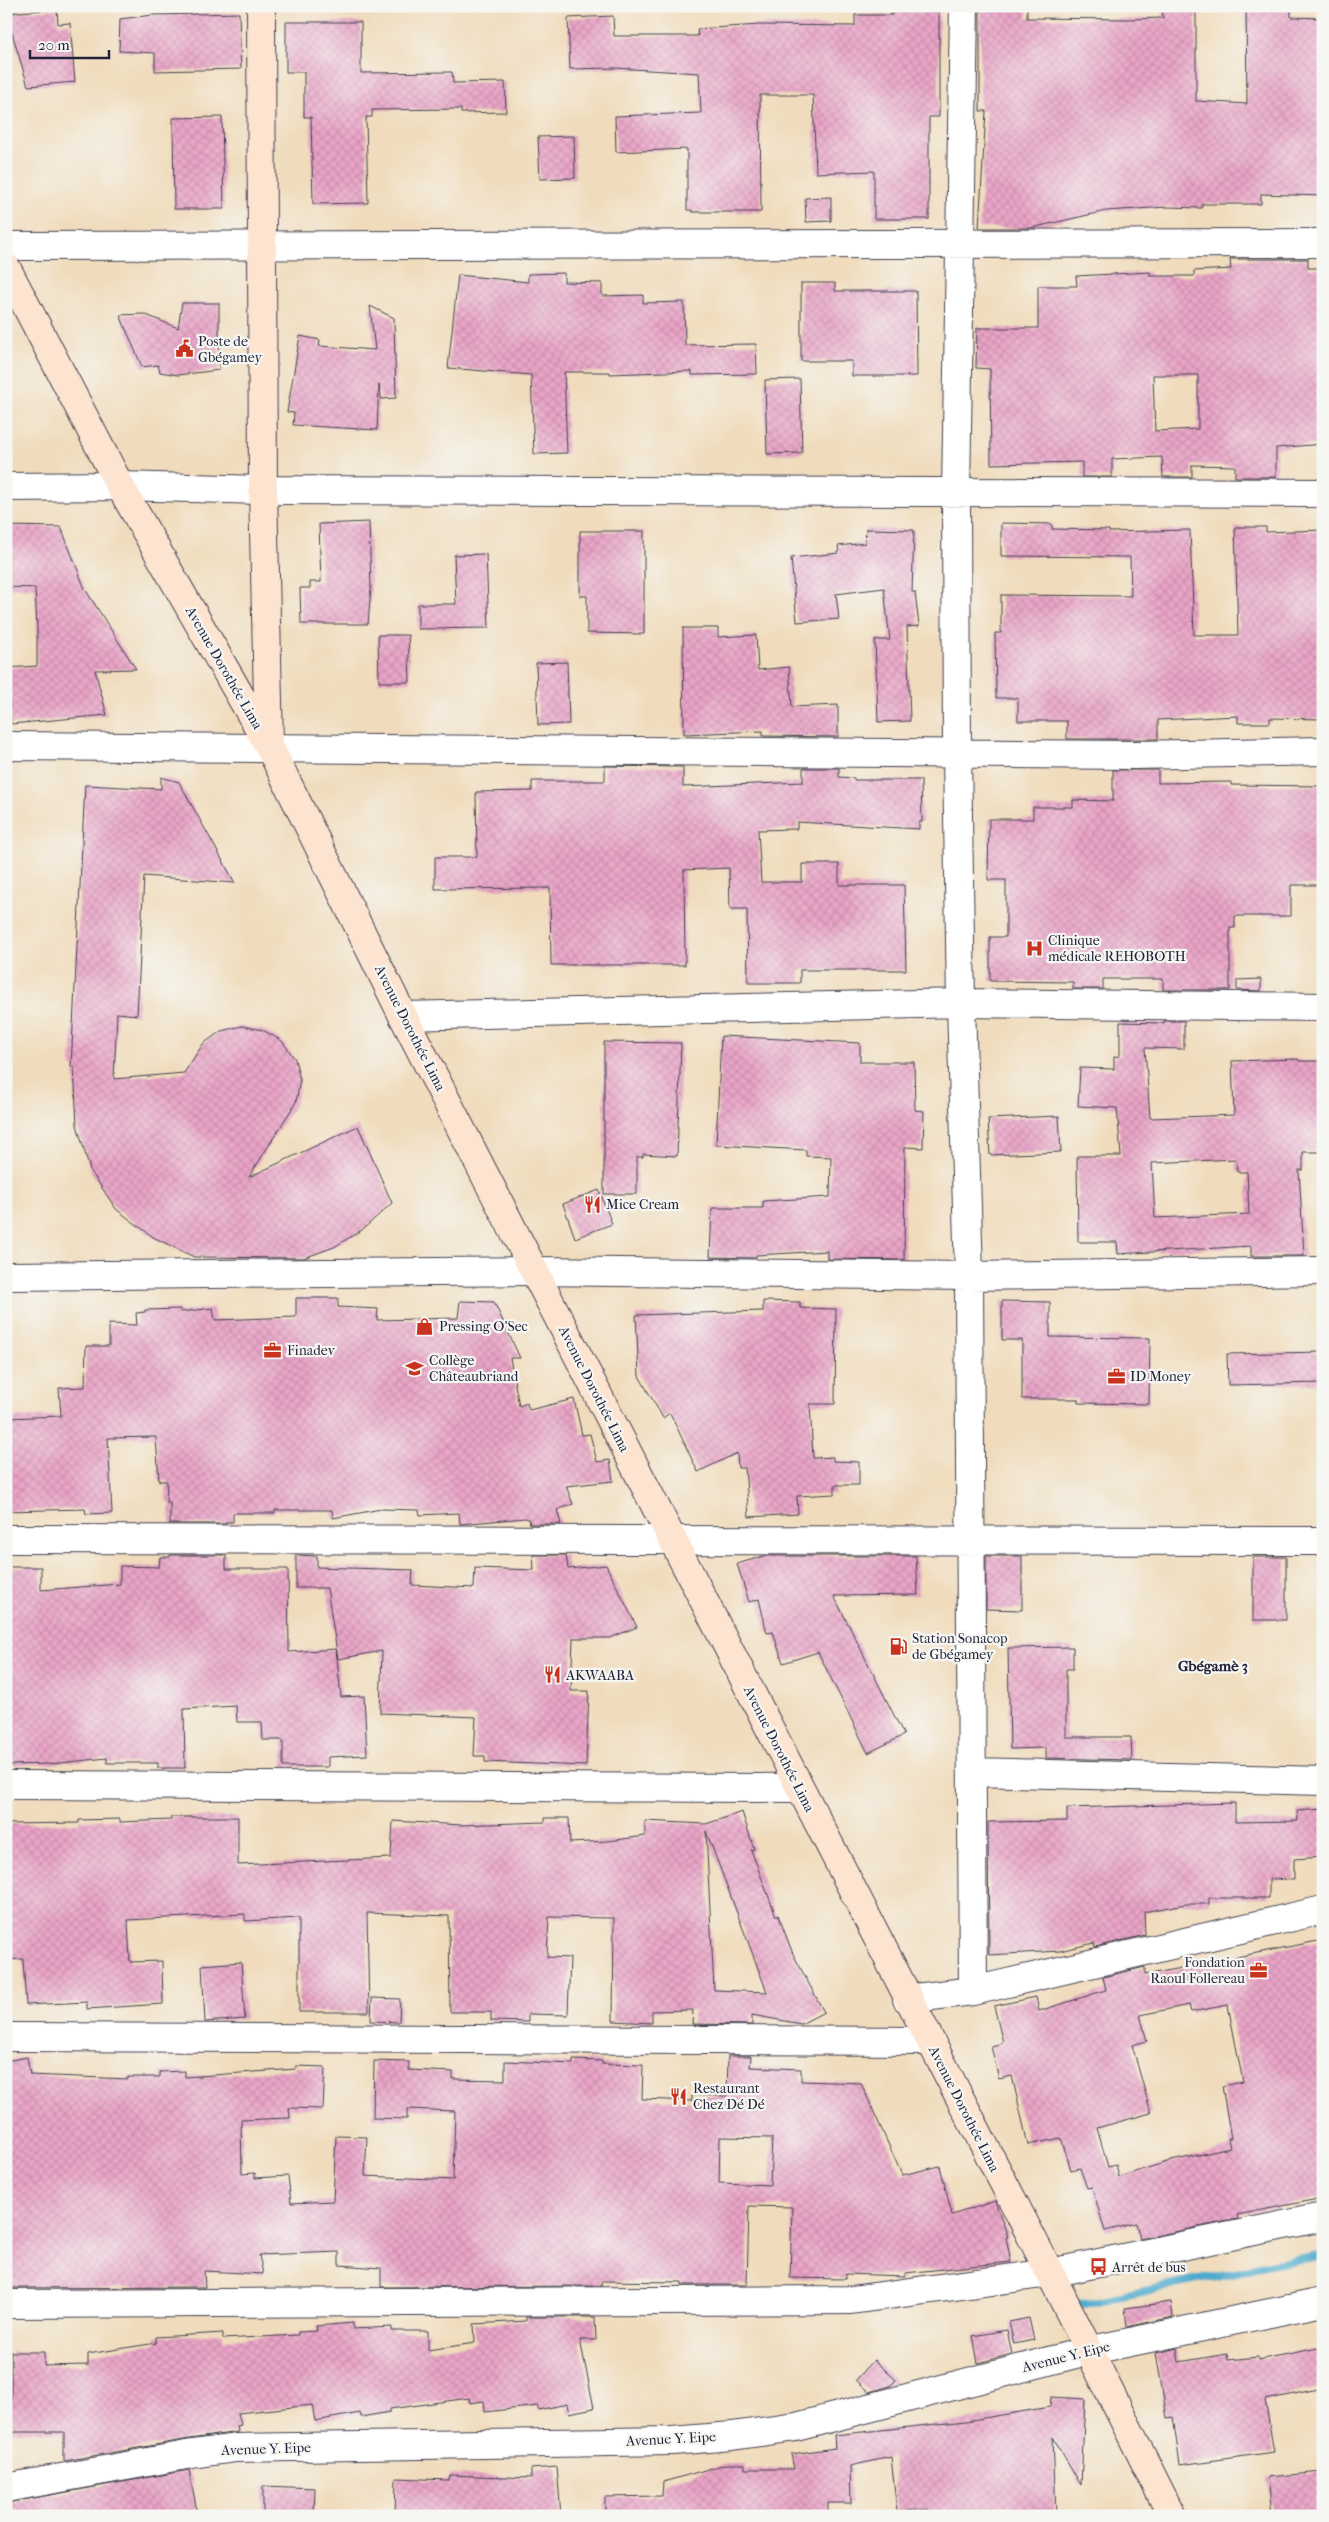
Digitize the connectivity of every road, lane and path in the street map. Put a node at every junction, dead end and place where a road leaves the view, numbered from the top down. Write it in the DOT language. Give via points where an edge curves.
graph roads {
  1 [pos="261,6"];
  2 [pos="964,6"];
  3 [pos="1323,243"];
  4 [pos="961,245"];
  5 [pos="6,246"];
  6 [pos="263,246"];
  7 [pos="6,268"];
  8 [pos="120,486"];
  9 [pos="6,487"];
  10 [pos="263,490"];
  11 [pos="956,492"];
  12 [pos="1323,493"];
  13 [pos="6,746"];
  14 [pos="269,746"];
  15 [pos="1323,751"];
  16 [pos="957,754"];
  17 [pos="961,1003"];
  18 [pos="1323,1007"];
  19 [pos="403,1016"];
  20 [pos="534,1271"];
  21 [pos="1323,1272"];
  22 [pos="6,1276"];
  23 [pos="969,1276"];
  24 [pos="6,1539"];
  25 [pos="672,1540"];
  26 [pos="970,1540"];
  27 [pos="1323,1541"];
  28 [pos="972,1772"];
  29 [pos="1323,1781"];
  30 [pos="6,1785"];
  31 [pos="799,1788"];
  32 [pos="1323,1910"];
  33 [pos="973,1991"];
  34 [pos="907,1999"];
  35 [pos="6,2037"];
  36 [pos="929,2041"];
  37 [pos="1323,2217"];
  38 [pos="1050,2273"];
  39 [pos="1323,2302"];
  40 [pos="6,2304"];
  41 [pos="1087,2351"];
  42 [pos="6,2488"];
  43 [pos="1172,2516"];
  1 -- 6 [label="main road"];
  2 -- 4 [label="street"];
  3 -- 4 [label="street"];
  4 -- 6 [label="street"];
  4 -- 11 [label="street"];
  5 -- 6 [label="street"];
  6 -- 10 [label="main road"];
  7 -- 8 [label="main road, Avenue Dorothée Lima"];
  8 -- 9 [label="street"];
  8 -- 10 [label="street"];
  8 -- 14 [label="main road, Avenue Dorothée Lima"];
  10 -- 11 [label="street"];
  10 -- 14 [label="main road"];
  11 -- 12 [label="street"];
  11 -- 16 [label="street"];
  13 -- 14 [label="street"];
  14 -- 16 [label="street"];
  14 -- 19 [label="main road, Avenue Dorothée Lima"];
  15 -- 16 [label="street"];
  16 -- 17 [label="street"];
  17 -- 18 [label="street"];
  17 -- 19 [label="street"];
  17 -- 23 [label="street"];
  19 -- 20 [label="main road, Avenue Dorothée Lima"];
  20 -- 22 [label="street"];
  20 -- 23 [label="street"];
  20 -- 25 [label="main road, Avenue Dorothée Lima"];
  21 -- 23 [label="street"];
  23 -- 26 [label="street"];
  24 -- 25 [label="street"];
  25 -- 26 [label="street"];
  25 -- 31 [label="main road, Avenue Dorothée Lima"];
  26 -- 27 [label="street"];
  26 -- 28 [label="street"];
  28 -- 29 [label="street"];
  28 -- 33 [label="street"];
  30 -- 31 [label="street"];
  31 -- 34 [label="main road, Avenue Dorothée Lima"];
  32 -- 33 [label="street"];
  33 -- 34 [label="street"];
  34 -- 36 [label="main road, Avenue Dorothée Lima"];
  35 -- 36 [label="street"];
  36 -- 38 [label="main road, Avenue Dorothée Lima"];
  37 -- 38 [label="street"];
  38 -- 40 [label="street" via="851,2300"];
  38 -- 41 [label="main road, Avenue Dorothée Lima"];
  39 -- 41 [label="street, Avenue Y. Eipe"];
  41 -- 42 [label="street, Avenue Y. Eipe" via="796,2427 732,2436 672,2441 236,2448"];
  41 -- 43 [label="main road, Avenue Dorothée Lima"];
}
